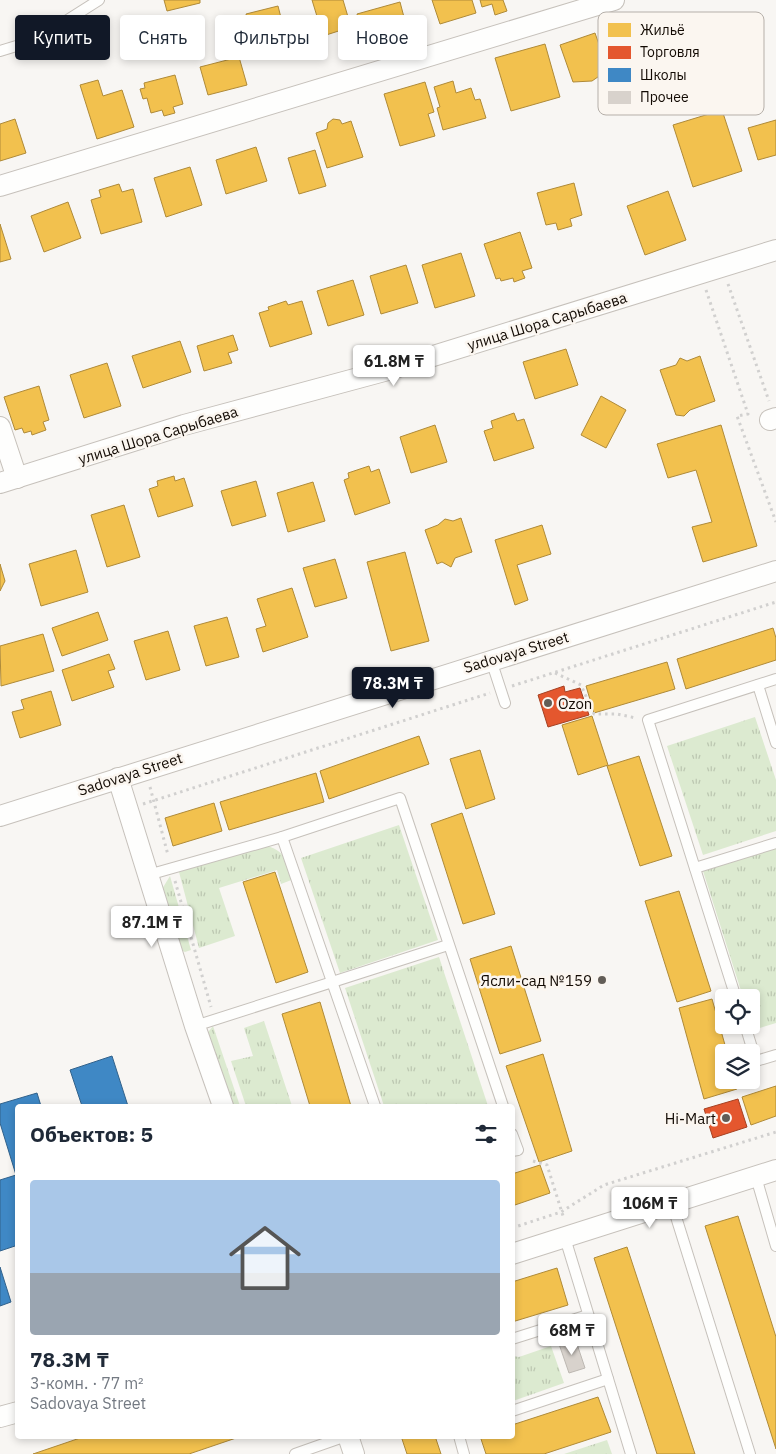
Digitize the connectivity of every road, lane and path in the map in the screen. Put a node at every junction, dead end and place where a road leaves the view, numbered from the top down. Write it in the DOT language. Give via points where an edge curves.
graph roads {
  1 [pos="99,0"];
  2 [pos="614,0"];
  3 [pos="0,50"];
  4 [pos="0,186"];
  5 [pos="776,250"];
  6 [pos="724,266"];
  7 [pos="700,274"];
  8 [pos="774,418"];
  9 [pos="0,427"];
  10 [pos="8,480"];
  11 [pos="776,522"];
  12 [pos="776,571"];
  13 [pos="776,602"];
  14 [pos="490,660"];
  15 [pos="554,673"];
  16 [pos="776,679"];
  17 [pos="758,685"];
  18 [pos="500,690"];
  19 [pos="505,703"];
  20 [pos="648,720"];
  21 [pos="776,743"];
  22 [pos="118,778"];
  23 [pos="149,784"];
  24 [pos="154,801"];
  25 [pos="127,809"];
  26 [pos="0,816"];
  27 [pos="282,837"];
  28 [pos="776,843"];
  29 [pos="172,868"];
  30 [pos="695,868"];
  31 [pos="148,875"];
  32 [pos="448,945"];
  33 [pos="334,983"];
  34 [pos="733,989"];
  35 [pos="215,1020"];
  36 [pos="195,1026"];
  37 [pos="748,1034"];
  38 [pos="776,1055"];
  39 [pos="222,1104"];
  40 [pos="374,1104"];
  41 [pos="502,1104"];
  42 [pos="776,1132"];
  43 [pos="533,1161"];
  44 [pos="776,1170"];
  45 [pos="756,1177"];
  46 [pos="672,1204"];
  47 [pos="561,1212"];
  48 [pos="515,1227"];
  49 [pos="568,1237"];
  50 [pos="776,1246"];
  51 [pos="515,1253"];
  52 [pos="588,1314"];
  53 [pos="515,1338"];
  54 [pos="608,1379"];
  55 [pos="515,1410"];
  56 [pos="15,1413"];
  57 [pos="0,1417"];
  58 [pos="338,1439"];
  59 [pos="348,1439"];
  60 [pos="460,1439"];
  61 [pos="295,1454"];
  62 [pos="354,1454"];
  63 [pos="464,1454"];
  64 [pos="631,1454"];
  65 [pos="750,1454"];
  1 -- 3 [label="lane" via="36,40"];
  2 -- 4 [label="street"];
  5 -- 6 [label="street, улица Шора Сарыбаева"];
  6 -- 7 [label="street, улица Шора Сарыбаева"];
  6 -- 8 [label="path" via="730,293"];
  7 -- 10 [label="street, улица Шора Сарыбаева" via="388,370 184,425"];
  7 -- 11 [label="path" via="748,414 737,416"];
  9 -- 10 [label="street"];
  12 -- 14 [label="street, Sadovaya Street"];
  13 -- 15 [label="path"];
  14 -- 18 [label="lane"];
  14 -- 22 [label="street, Sadovaya Street"];
  15 -- 18 [label="path"];
  15 -- 20 [label="path" via="581,685 594,714 617,714"];
  16 -- 17 [label="lane"];
  17 -- 20 [label="lane"];
  17 -- 21 [label="lane"];
  18 -- 19 [label="lane"];
  18 -- 24 [label="path"];
  20 -- 30 [label="lane"];
  22 -- 25 [label="street"];
  22 -- 26 [label="street, Sadovaya Street"];
  23 -- 24 [label="path"];
  24 -- 25 [label="path"];
  24 -- 29 [label="path"];
  25 -- 31 [label="street"];
  27 -- 29 [label="lane"];
  27 -- 32 [label="lane" via="400,798"];
  27 -- 33 [label="lane"];
  28 -- 30 [label="lane"];
  29 -- 31 [label="lane"];
  29 -- 35 [label="path"];
  30 -- 34 [label="lane"];
  31 -- 36 [label="street"];
  32 -- 33 [label="lane"];
  32 -- 41 [label="lane"];
  33 -- 35 [label="lane"];
  33 -- 40 [label="lane"];
  35 -- 36 [label="lane"];
  36 -- 39 [label="street"];
  37 -- 38 [label="lane" via="756,1061"];
  42 -- 47 [label="path" via="604,1186"];
  43 -- 47 [label="path" via="547,1166"];
  44 -- 45 [label="street"];
  45 -- 46 [label="street"];
  45 -- 50 [label="lane"];
  46 -- 49 [label="street"];
  46 -- 65 [label="lane"];
  47 -- 48 [label="path"];
  47 -- 49 [label="path"];
  49 -- 51 [label="street"];
  49 -- 52 [label="lane"];
  52 -- 53 [label="lane"];
  52 -- 54 [label="lane"];
  54 -- 55 [label="lane"];
  54 -- 64 [label="lane"];
  56 -- 57 [label="street"];
  58 -- 61 [label="lane"];
  59 -- 62 [label="street"];
  60 -- 63 [label="lane"];
}
